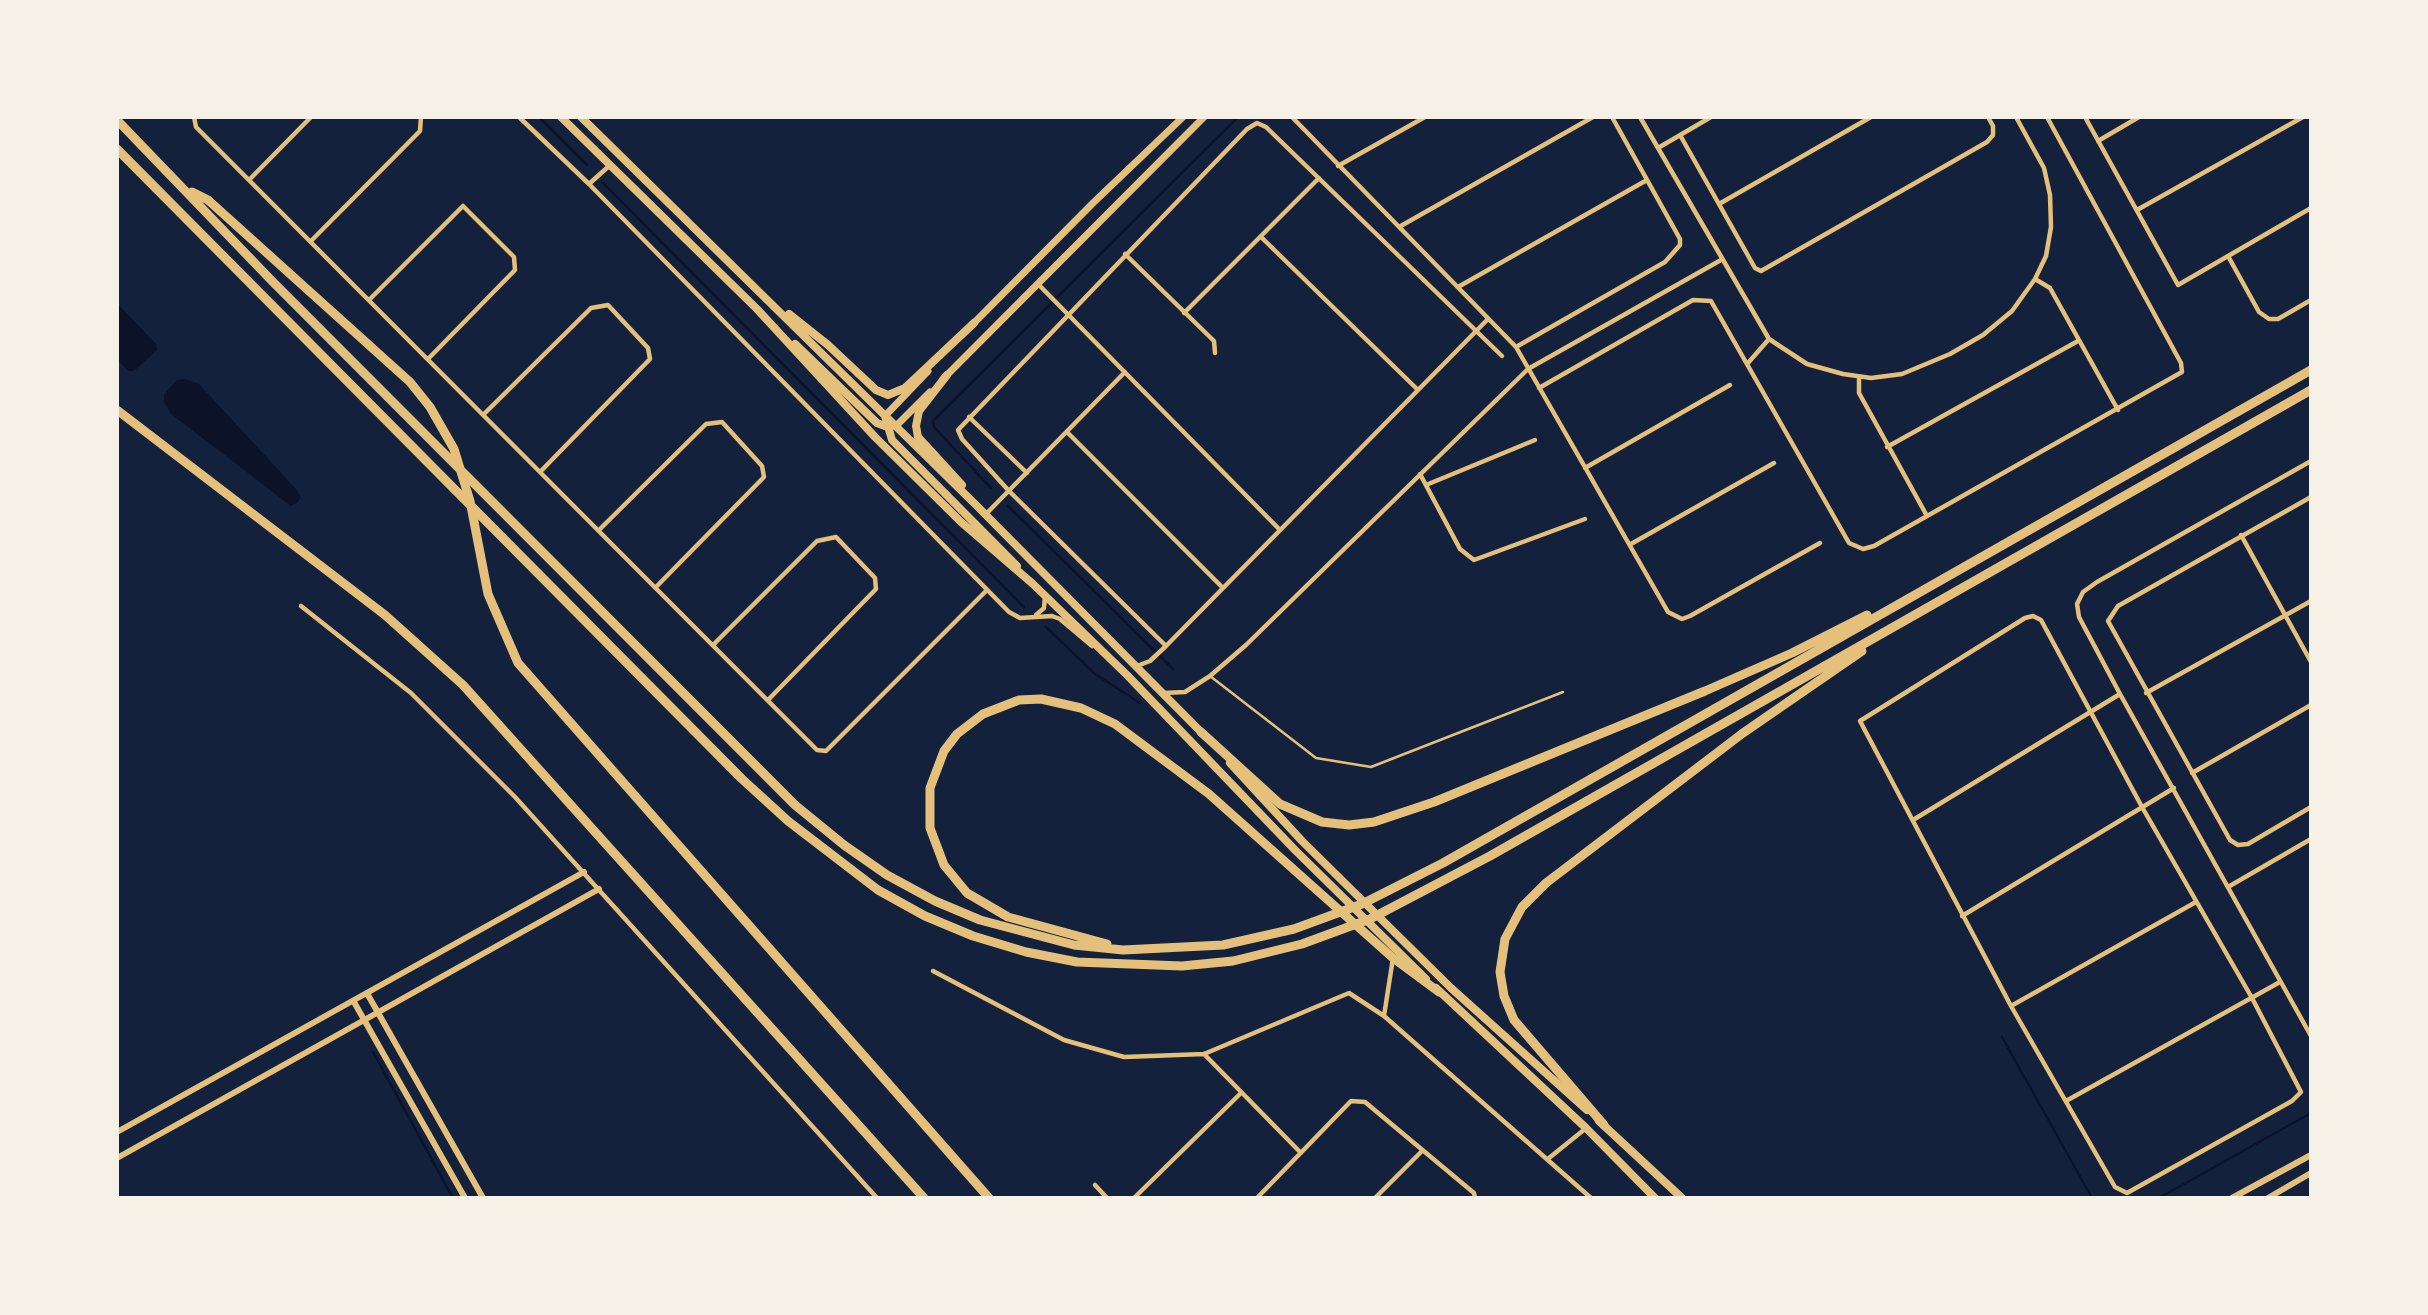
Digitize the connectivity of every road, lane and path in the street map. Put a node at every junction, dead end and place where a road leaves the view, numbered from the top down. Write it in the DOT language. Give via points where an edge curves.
graph roads {
  1 [pos="194,117"];
  2 [pos="311,117"];
  3 [pos="421,117"];
  4 [pos="519,117"];
  5 [pos="561,117"];
  6 [pos="581,117"];
  7 [pos="1183,117"];
  8 [pos="1204,117"];
  9 [pos="1293,117"];
  10 [pos="1425,117"];
  11 [pos="1593,117"];
  12 [pos="1612,117"];
  13 [pos="1640,117"];
  14 [pos="1711,117"];
  15 [pos="1871,117"];
  16 [pos="1988,117"];
  17 [pos="2016,117"];
  18 [pos="2047,117"];
  19 [pos="2085,117"];
  20 [pos="2139,117"];
  21 [pos="2303,117"];
  22 [pos="117,120"];
  23 [pos="1681,135"];
  24 [pos="2098,141"];
  25 [pos="1658,148"];
  26 [pos="117,149"];
  27 [pos="610,165"];
  28 [pos="1338,166"];
  29 [pos="1319,178"];
  30 [pos="250,180"];
  31 [pos="1647,180"];
  32 [pos="589,184"];
  33 [pos="187,190"];
  34 [pos="1719,204"];
  35 [pos="2311,208"];
  36 [pos="2137,211"];
  37 [pos="1399,227"];
  38 [pos="1261,237"];
  39 [pos="312,240"];
  40 [pos="1125,254"];
  41 [pos="2228,256"];
  42 [pos="1721,260"];
  43 [pos="2035,279"];
  44 [pos="1039,285"];
  45 [pos="1458,287"];
  46 [pos="756,288"];
  47 [pos="370,299"];
  48 [pos="2311,300"];
  49 [pos="757,309"];
  50 [pos="1184,313"];
  51 [pos="1068,314"];
  52 [pos="1488,318"];
  53 [pos="974,323"];
  54 [pos="1476,332"];
  55 [pos="1769,339"];
  56 [pos="2078,341"];
  57 [pos="1516,347"];
  58 [pos="1215,353"];
  59 [pos="1502,356"];
  60 [pos="429,358"];
  61 [pos="1748,363"];
  62 [pos="1528,369"];
  63 [pos="2311,370"];
  64 [pos="1125,372"];
  65 [pos="947,375"];
  66 [pos="1859,377"];
  67 [pos="1730,385"];
  68 [pos="1539,388"];
  69 [pos="1418,390"];
  70 [pos="2311,390"];
  71 [pos="117,410"];
  72 [pos="2118,410"];
  73 [pos="484,414"];
  74 [pos="885,416"];
  75 [pos="969,417"];
  76 [pos="891,427"];
  77 [pos="1067,432"];
  78 [pos="1535,440"];
  79 [pos="1887,447"];
  80 [pos="2311,461"];
  81 [pos="1774,463"];
  82 [pos="1585,468"];
  83 [pos="541,471"];
  84 [pos="1027,473"];
  85 [pos="1420,474"];
  86 [pos="1426,485"];
  87 [pos="1009,491"];
  88 [pos="2311,497"];
  89 [pos="976,505"];
  90 [pos="985,514"];
  91 [pos="1927,516"];
  92 [pos="1585,519"];
  93 [pos="599,530"];
  94 [pos="1280,530"];
  95 [pos="2241,535"];
  96 [pos="1820,542"];
  97 [pos="1631,544"];
  98 [pos="1984,554"];
  99 [pos="1033,584"];
  100 [pos="656,587"];
  101 [pos="1223,588"];
  102 [pos="987,590"];
  103 [pos="1045,595"];
  104 [pos="2311,601"];
  105 [pos="301,606"];
  106 [pos="2285,615"];
  107 [pos="1033,618"];
  108 [pos="1897,625"];
  109 [pos="713,645"];
  110 [pos="1164,647"];
  111 [pos="2311,662"];
  112 [pos="1137,666"];
  113 [pos="1127,675"];
  114 [pos="1210,676"];
  115 [pos="1563,692"];
  116 [pos="1164,693"];
  117 [pos="2146,693"];
  118 [pos="2120,694"];
  119 [pos="768,700"];
  120 [pos="2311,705"];
  121 [pos="2090,711"];
  122 [pos="1201,732"];
  123 [pos="2192,773"];
  124 [pos="2174,788"];
  125 [pos="2142,807"];
  126 [pos="2311,807"];
  127 [pos="1913,820"];
  128 [pos="2311,839"];
  129 [pos="584,872"];
  130 [pos="2228,887"];
  131 [pos="599,889"];
  132 [pos="2196,902"];
  133 [pos="1962,916"];
  134 [pos="1123,950"];
  135 [pos="1394,958"];
  136 [pos="933,971"];
  137 [pos="2280,982"];
  138 [pos="1439,992"];
  139 [pos="368,995"];
  140 [pos="2252,998"];
  141 [pos="354,1002"];
  142 [pos="2011,1006"];
  143 [pos="378,1013"];
  144 [pos="1384,1016"];
  145 [pos="365,1021"];
  146 [pos="2311,1036"];
  147 [pos="1204,1054"];
  148 [pos="1241,1093"];
  149 [pos="2066,1101"];
  150 [pos="1604,1125"];
  151 [pos="1586,1128"];
  152 [pos="117,1132"];
  153 [pos="1422,1151"];
  154 [pos="1301,1153"];
  155 [pos="2311,1155"];
  156 [pos="117,1158"];
  157 [pos="1549,1158"];
  158 [pos="2311,1173"];
  159 [pos="1095,1185"];
  160 [pos="1474,1195"];
  161 [pos="1590,1196"];
  162 [pos="465,1198"];
  163 [pos="483,1198"];
  164 [pos="877,1198"];
  165 [pos="924,1198"];
  166 [pos="989,1198"];
  167 [pos="1108,1198"];
  168 [pos="1134,1198"];
  169 [pos="1256,1198"];
  170 [pos="1375,1198"];
  171 [pos="1655,1198"];
  172 [pos="1682,1198"];
  173 [pos="2232,1198"];
  174 [pos="2268,1198"];
  1 -- 30 [label="street" via="196,127"];
  2 -- 30 [label="street"];
  3 -- 39 [label="street" via="420,131"];
  4 -- 32 [label="street"];
  5 -- 27 [label="highway"];
  6 -- 46 [label="highway"];
  7 -- 53 [label="main road"];
  8 -- 44 [label="main road"];
  9 -- 28 [label="street"];
  10 -- 28 [label="street"];
  11 -- 37 [label="street"];
  12 -- 31 [label="street"];
  13 -- 25 [label="street"];
  14 -- 23 [label="street"];
  15 -- 34 [label="street"];
  16 -- 34 [label="street" via="1993,135 1987,142 1768,270 1755,268"];
  17 -- 43 [label="street" via="2044,168 2050,195 2046,256"];
  18 -- 72 [label="street" via="2183,368 2179,376"];
  19 -- 24 [label="street"];
  20 -- 24 [label="street"];
  21 -- 36 [label="street"];
  22 -- 33 [label="highway"];
  23 -- 25 [label="street"];
  23 -- 34 [label="street"];
  24 -- 36 [label="street"];
  25 -- 42 [label="street"];
  26 -- 108 [label="highway" via="742,779 797,829 878,890 926,916 973,936 1038,954 1131,967 1182,966 1233,961 1330,936 1407,901"];
  27 -- 32 [label="street"];
  27 -- 49 [label="highway"];
  28 -- 37 [label="street"];
  29 -- 38 [label="street"];
  29 -- 40 [label="street" via="1257,123"];
  29 -- 54 [label="street"];
  30 -- 39 [label="street"];
  31 -- 45 [label="street"];
  31 -- 57 [label="street" via="1680,239 1677,252"];
  32 -- 102 [label="street"];
  33 -- 134 [label="highway" via="750,762 844,845 887,875 980,920 1074,945"];
  33 -- 166 [label="highway" via="208,200 393,365 430,407 460,467 483,554 488,594 518,663"];
  35 -- 41 [label="street"];
  36 -- 41 [label="street" via="2178,285"];
  37 -- 45 [label="street"];
  38 -- 50 [label="street"];
  38 -- 69 [label="street"];
  39 -- 47 [label="street"];
  40 -- 50 [label="street"];
  40 -- 51 [label="street"];
  41 -- 48 [label="street" via="2259,312 2269,320"];
  42 -- 55 [label="street"];
  42 -- 62 [label="street"];
  43 -- 56 [label="street" via="2050,288"];
  43 -- 66 [label="street" via="2012,311 1950,355 1902,374"];
  44 -- 51 [label="street"];
  44 -- 65 [label="main road"];
  45 -- 52 [label="street"];
  46 -- 53 [label="highway" via="883,394 905,388"];
  46 -- 74 [label="highway"];
  47 -- 60 [label="street"];
  47 -- 60 [label="street" via="463,206 514,257 515,270"];
  49 -- 76 [label="highway" via="863,411"];
  49 -- 99 [label="highway" via="884,446"];
  50 -- 58 [label="street" via="1214,341"];
  51 -- 64 [label="street"];
  51 -- 75 [label="street"];
  52 -- 54 [label="street"];
  52 -- 57 [label="street"];
  53 -- 74 [label="main road"];
  54 -- 59 [label="street"];
  54 -- 69 [label="street"];
  55 -- 61 [label="street"];
  55 -- 66 [label="street" via="1807,364"];
  56 -- 72 [label="street"];
  56 -- 79 [label="street"];
  57 -- 62 [label="street"];
  60 -- 73 [label="street"];
  61 -- 68 [label="street" via="1717,309 1702,299 1693,300"];
  61 -- 91 [label="street" via="1849,542 1863,549"];
  62 -- 68 [label="street"];
  62 -- 85 [label="street"];
  63 -- 98 [label="highway"];
  64 -- 77 [label="street"];
  64 -- 94 [label="street"];
  65 -- 76 [label="main road"];
  65 -- 89 [label="highway" via="919,411 918,437"];
  66 -- 79 [label="street" via="1858,393"];
  67 -- 82 [label="street"];
  68 -- 82 [label="street"];
  69 -- 94 [label="street"];
  70 -- 108 [label="highway"];
  71 -- 165 [label="highway" via="384,615 463,685"];
  72 -- 91 [label="street"];
  73 -- 83 [label="street"];
  73 -- 83 [label="street" via="591,308 608,305 648,348 650,359"];
  74 -- 76 [label="highway"];
  75 -- 84 [label="street"];
  75 -- 87 [label="street" via="958,430 962,439"];
  76 -- 89 [label="highway"];
  76 -- 99 [label="highway" via="892,440"];
  77 -- 84 [label="street"];
  77 -- 101 [label="street"];
  78 -- 86 [label="street"];
  79 -- 91 [label="street"];
  80 -- 118 [label="street" via="2083,592 2077,604 2079,617"];
  81 -- 97 [label="street"];
  82 -- 97 [label="street"];
  83 -- 93 [label="street"];
  84 -- 87 [label="street"];
  85 -- 86 [label="street"];
  85 -- 114 [label="street" via="1284,610"];
  86 -- 92 [label="street" via="1460,550 1474,560"];
  87 -- 90 [label="street"];
  87 -- 110 [label="street"];
  88 -- 95 [label="street"];
  89 -- 90 [label="highway"];
  90 -- 112 [label="highway"];
  93 -- 100 [label="street"];
  93 -- 100 [label="street" via="706,424 722,422 762,466 764,477"];
  94 -- 101 [label="street"];
  95 -- 106 [label="street"];
  95 -- 117 [label="street" via="2118,606 2109,616 2111,629"];
  96 -- 97 [label="street" via="1682,619 1668,612"];
  98 -- 122 [label="highway" via="1792,653 1434,802 1374,822 1322,822 1280,803"];
  98 -- 134 [label="highway" via="1432,869 1324,920 1223,945"];
  99 -- 103 [label="highway"];
  100 -- 109 [label="street"];
  101 -- 110 [label="street"];
  102 -- 107 [label="street" via="1009,612"];
  102 -- 119 [label="street" via="826,751 817,750"];
  103 -- 107 [label="street" via="1044,608"];
  103 -- 113 [label="highway"];
  104 -- 106 [label="street"];
  105 -- 129 [label="street" via="411,692"];
  106 -- 111 [label="street"];
  106 -- 117 [label="street"];
  107 -- 113 [label="street" via="1052,615 1059,619"];
  108 -- 150 [label="highway" via="1743,733 1546,883 1522,907 1505,939 1500,972 1504,996 1514,1020"];
  109 -- 119 [label="street"];
  109 -- 119 [label="street" via="817,541 836,537 875,578 876,589"];
  110 -- 112 [label="street"];
  112 -- 116 [label="highway"];
  113 -- 138 [label="highway"];
  114 -- 115 [label="lane" via="1317,758 1371,767"];
  114 -- 116 [label="street" via="1185,692"];
  116 -- 122 [label="highway"];
  117 -- 123 [label="street"];
  118 -- 121 [label="street"];
  118 -- 124 [label="street"];
  120 -- 123 [label="street"];
  121 -- 125 [label="street"];
  121 -- 127 [label="street"];
  121 -- 127 [label="street" via="2040,620 2033,616 1861,717 1861,725"];
  122 -- 150 [label="highway" via="1302,841 1451,988"];
  123 -- 126 [label="street" via="2238,845 2248,844"];
  124 -- 125 [label="street"];
  124 -- 130 [label="street"];
  125 -- 132 [label="street"];
  125 -- 133 [label="street"];
  127 -- 133 [label="street"];
  128 -- 130 [label="street"];
  129 -- 131 [label="street"];
  129 -- 139 [label="street"];
  130 -- 137 [label="street"];
  131 -- 143 [label="street"];
  131 -- 164 [label="street"];
  132 -- 140 [label="street"];
  132 -- 142 [label="street"];
  133 -- 142 [label="street"];
  134 -- 135 [label="highway" via="1008,917 967,893 944,865 930,828 930,788 944,751 983,714 1019,700 1041,699 1081,708 1115,724 1248,827"];
  135 -- 138 [label="highway"];
  135 -- 144 [label="street"];
  136 -- 147 [label="street" via="1064,1040 1124,1057"];
  137 -- 140 [label="street"];
  137 -- 146 [label="street"];
  138 -- 151 [label="highway"];
  139 -- 141 [label="street"];
  139 -- 143 [label="street"];
  140 -- 149 [label="street"];
  140 -- 149 [label="street" via="2299,1084 2298,1097 2137,1189 2127,1193 2115,1186"];
  141 -- 145 [label="street"];
  141 -- 152 [label="street"];
  142 -- 149 [label="street"];
  143 -- 145 [label="street"];
  143 -- 163 [label="street"];
  144 -- 147 [label="street" via="1349,993"];
  144 -- 157 [label="street"];
  145 -- 156 [label="street"];
  145 -- 162 [label="street"];
  147 -- 148 [label="street"];
  148 -- 154 [label="street"];
  148 -- 168 [label="street"];
  150 -- 172 [label="highway"];
  151 -- 157 [label="street"];
  151 -- 171 [label="highway"];
  153 -- 154 [label="street" via="1365,1102 1351,1101"];
  153 -- 160 [label="street"];
  153 -- 170 [label="street"];
  154 -- 169 [label="street"];
  155 -- 173 [label="street"];
  157 -- 161 [label="street"];
  158 -- 174 [label="street"];
  159 -- 167 [label="street"];
}
